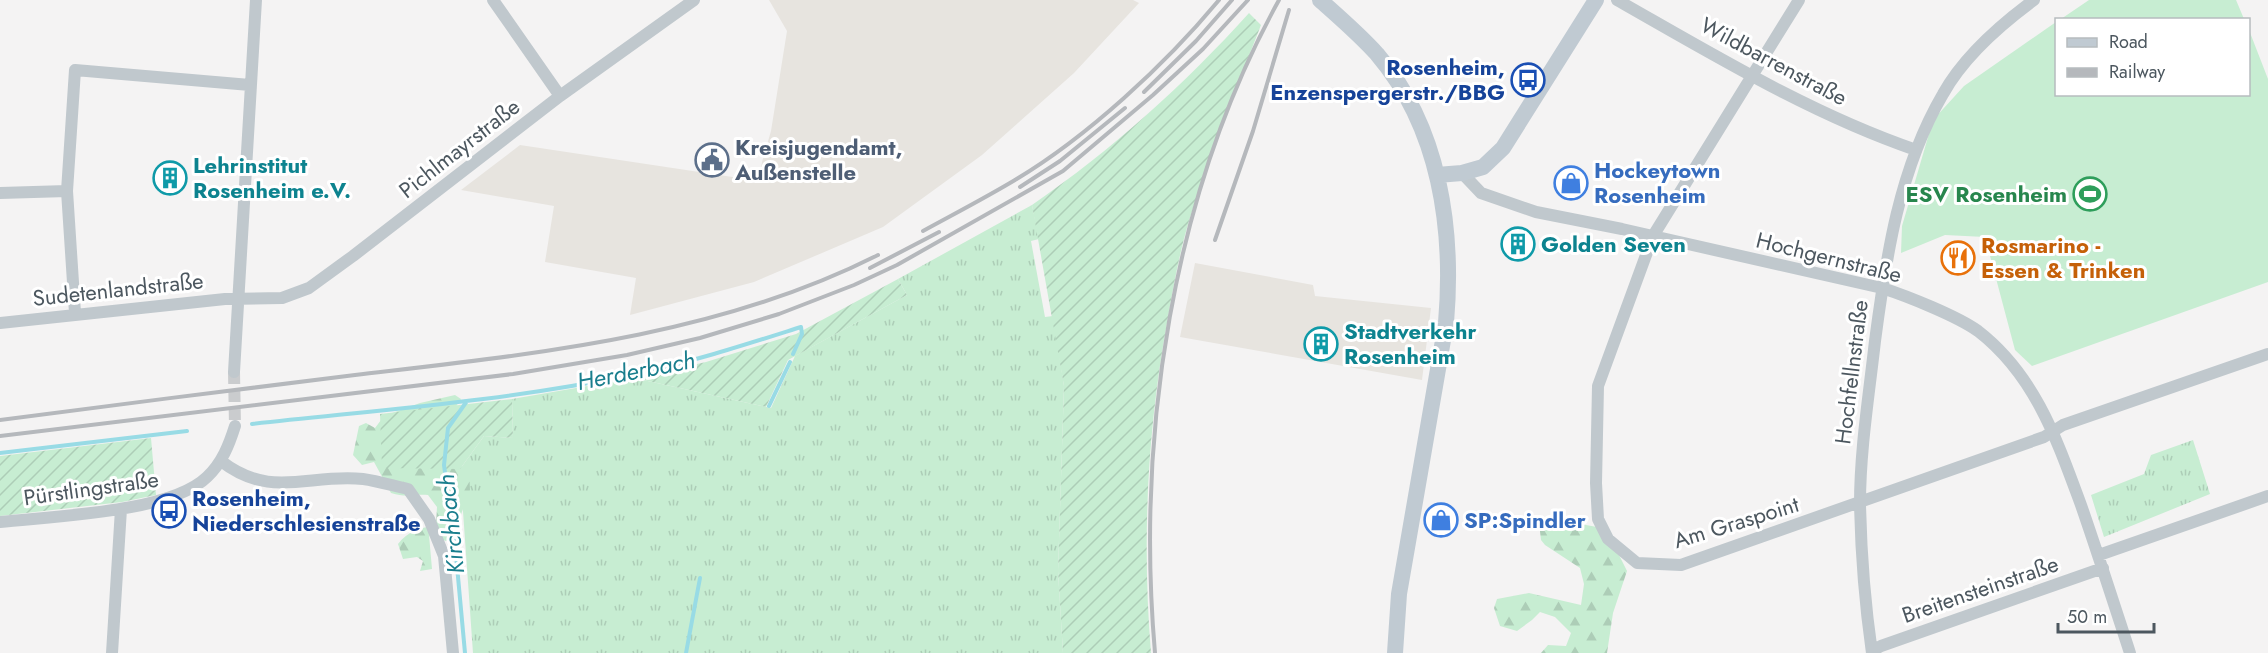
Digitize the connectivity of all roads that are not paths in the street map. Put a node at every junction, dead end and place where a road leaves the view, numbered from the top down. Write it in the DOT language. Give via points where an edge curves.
graph roads {
  1 [pos="256,0"];
  2 [pos="493,0"];
  3 [pos="694,0"];
  4 [pos="1320,0"];
  5 [pos="1596,0"];
  6 [pos="1617,0"];
  7 [pos="1799,0"];
  8 [pos="2034,0"];
  9 [pos="1751,76"];
  10 [pos="250,85"];
  11 [pos="560,96"];
  12 [pos="1916,150"];
  13 [pos="1462,173"];
  14 [pos="1437,175"];
  15 [pos="67,191"];
  16 [pos="0,193"];
  17 [pos="1653,236"];
  18 [pos="1882,288"];
  19 [pos="240,298"];
  20 [pos="75,313"];
  21 [pos="0,323"];
  22 [pos="2268,354"];
  23 [pos="234,372"];
  24 [pos="235,426"];
  25 [pos="2053,432"];
  26 [pos="221,461"];
  27 [pos="2268,496"];
  28 [pos="1860,504"];
  29 [pos="122,508"];
  30 [pos="0,522"];
  31 [pos="2098,555"];
  32 [pos="2103,568"];
  33 [pos="1872,652"];
  34 [pos="112,653"];
  35 [pos="453,653"];
  36 [pos="1395,653"];
  37 [pos="2130,653"];
  1 -- 10 [label="street"];
  2 -- 11 [label="street"];
  3 -- 11 [label="street, Pichlmayrstraße"];
  4 -- 14 [label="main road" via="1376,54 1399,83 1420,123"];
  5 -- 13 [label="main road" via="1503,148 1483,167"];
  6 -- 9 [label="street, Wildbarrenstraße"];
  7 -- 9 [label="street, Am Graspoint"];
  8 -- 12 [label="street, Hochfellnstraße" via="1974,53 1943,93"];
  9 -- 12 [label="street, Wildbarrenstraße" via="1845,122"];
  9 -- 17 [label="street, Am Graspoint"];
  10 -- 15 [label="street" via="75,70"];
  10 -- 19 [label="street"];
  11 -- 19 [label="street, Pichlmayrstraße" via="309,288 282,298"];
  12 -- 18 [label="street, Hochfellnstraße" via="1888,248"];
  13 -- 14 [label="main road"];
  13 -- 17 [label="street, Hochgernstraße" via="1481,193 1536,212"];
  14 -- 36 [label="main road" via="1449,249 1447,313 1399,594"];
  15 -- 16 [label="street"];
  15 -- 20 [label="street"];
  17 -- 18 [label="street, Hochgernstraße"];
  17 -- 28 [label="street, Am Graspoint" via="1598,386 1598,519 1608,539 1637,563 1682,565"];
  18 -- 25 [label="street, Hochgernstraße" via="1976,330 2019,371"];
  18 -- 28 [label="street, Hochfellnstraße" via="1863,440"];
  19 -- 20 [label="street, Sudetenlandstraße"];
  19 -- 23 [label="street"];
  20 -- 21 [label="street, Sudetenlandstraße"];
  22 -- 25 [label="street, Am Graspoint" via="2063,425"];
  24 -- 26 [label="street"];
  25 -- 28 [label="street, Am Graspoint"];
  25 -- 31 [label="street, Hochgernstraße"];
  26 -- 29 [label="street, Pürstlingstraße" via="194,488 177,496"];
  26 -- 35 [label="street" via="246,477 266,483 362,479 408,489 429,519 444,556"];
  27 -- 31 [label="street"];
  28 -- 33 [label="street, Hochfellnstraße"];
  29 -- 30 [label="street, Pürstlingstraße"];
  29 -- 34 [label="street"];
  31 -- 32 [label="street, Hochgernstraße"];
  32 -- 33 [label="street, Breitensteinstraße" via="1881,645"];
  32 -- 37 [label="street, Hochgernstraße"];
}
